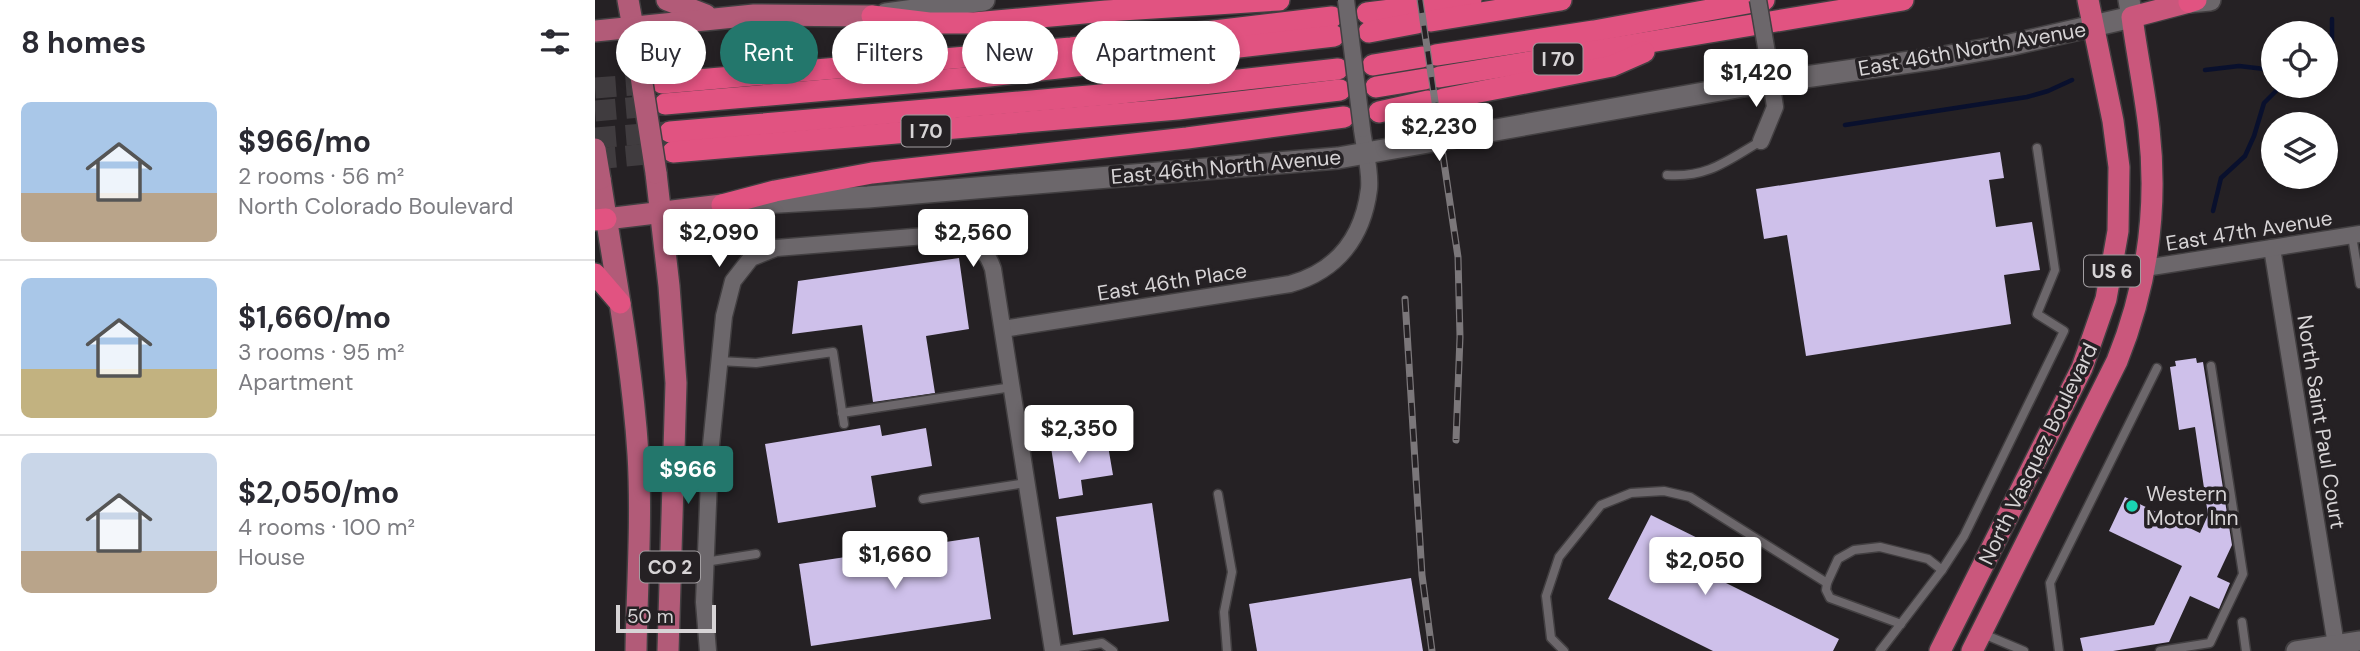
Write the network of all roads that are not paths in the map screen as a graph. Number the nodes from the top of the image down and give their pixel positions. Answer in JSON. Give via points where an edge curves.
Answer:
{"nodes":[{"id":1,"x":628,"y":0,"type":"edge"},
{"id":2,"x":667,"y":0,"type":"edge"},
{"id":3,"x":984,"y":0,"type":"edge"},
{"id":4,"x":1279,"y":0,"type":"edge"},
{"id":5,"x":1346,"y":0,"type":"edge"},
{"id":6,"x":1471,"y":0,"type":"edge"},
{"id":7,"x":1561,"y":0,"type":"edge"},
{"id":8,"x":1758,"y":0,"type":"edge"},
{"id":9,"x":1764,"y":0,"type":"edge"},
{"id":10,"x":1903,"y":0,"type":"edge"},
{"id":11,"x":2088,"y":0,"type":"edge"},
{"id":12,"x":2199,"y":1,"type":"edge"},
{"id":13,"x":2131,"y":9,"type":"edge"},
{"id":14,"x":1422,"y":14,"type":"junction"},
{"id":15,"x":872,"y":16,"type":"junction"},
{"id":16,"x":719,"y":18,"type":"junction"},
{"id":17,"x":632,"y":21,"type":"edge"},
{"id":18,"x":687,"y":21,"type":"edge"},
{"id":19,"x":1368,"y":22,"type":"dead end"},
{"id":20,"x":2093,"y":27,"type":"junction"},
{"id":21,"x":616,"y":28,"type":"edge"},
{"id":22,"x":595,"y":31,"type":"edge"},
{"id":23,"x":1676,"y":38,"type":"junction"},
{"id":24,"x":706,"y":79,"type":"edge"},
{"id":25,"x":1339,"y":80,"type":"dead end"},
{"id":26,"x":1773,"y":81,"type":"junction"},
{"id":27,"x":642,"y":84,"type":"edge"},
{"id":28,"x":665,"y":104,"type":"tunnel mouth"},
{"id":29,"x":1379,"y":111,"type":"dead end"},
{"id":30,"x":1353,"y":123,"type":"junction"},
{"id":31,"x":1761,"y":141,"type":"joint"},
{"id":32,"x":672,"y":142,"type":"tunnel mouth"},
{"id":33,"x":2037,"y":148,"type":"dead end"},
{"id":34,"x":595,"y":149,"type":"edge"},
{"id":35,"x":1365,"y":154,"type":"junction"},
{"id":36,"x":1667,"y":176,"type":"dead end"},
{"id":37,"x":722,"y":205,"type":"junction"},
{"id":38,"x":661,"y":212,"type":"junction"},
{"id":39,"x":601,"y":219,"type":"edge"},
{"id":40,"x":2356,"y":235,"type":"edge"},
{"id":41,"x":2272,"y":248,"type":"junction"},
{"id":42,"x":2145,"y":268,"type":"junction"},
{"id":43,"x":595,"y":274,"type":"edge"},
{"id":44,"x":2360,"y":284,"type":"edge"},
{"id":45,"x":620,"y":303,"type":"junction"},
{"id":46,"x":1003,"y":329,"type":"junction"},
{"id":47,"x":719,"y":361,"type":"junction"},
{"id":48,"x":2211,"y":366,"type":"dead end"},
{"id":49,"x":2157,"y":368,"type":"dead end"},
{"id":50,"x":1012,"y":387,"type":"junction"},
{"id":51,"x":842,"y":413,"type":"junction"},
{"id":52,"x":844,"y":424,"type":"dead end"},
{"id":53,"x":1027,"y":483,"type":"junction"},
{"id":54,"x":1218,"y":494,"type":"dead end"},
{"id":55,"x":923,"y":499,"type":"dead end"},
{"id":56,"x":756,"y":554,"type":"dead end"},
{"id":57,"x":705,"y":562,"type":"junction"},
{"id":58,"x":1942,"y":570,"type":"junction"},
{"id":59,"x":1827,"y":583,"type":"junction"},
{"id":60,"x":2242,"y":622,"type":"dead end"},
{"id":61,"x":1901,"y":624,"type":"junction"},
{"id":62,"x":2360,"y":641,"type":"edge"},
{"id":63,"x":1976,"y":642,"type":"edge"},
{"id":64,"x":2336,"y":645,"type":"junction"},
{"id":65,"x":1227,"y":649,"type":"edge"},
{"id":66,"x":2309,"y":650,"type":"edge"},
{"id":67,"x":636,"y":651,"type":"edge"},
{"id":68,"x":667,"y":651,"type":"edge"},
{"id":69,"x":708,"y":651,"type":"edge"},
{"id":70,"x":1053,"y":651,"type":"edge"},
{"id":71,"x":1113,"y":651,"type":"edge"},
{"id":72,"x":1237,"y":651,"type":"edge"},
{"id":73,"x":1564,"y":651,"type":"edge"},
{"id":74,"x":1880,"y":651,"type":"edge"},
{"id":75,"x":1940,"y":651,"type":"edge"},
{"id":76,"x":2024,"y":651,"type":"edge"},
{"id":77,"x":2059,"y":651,"type":"edge"},
{"id":78,"x":2160,"y":651,"type":"edge"},
{"id":79,"x":2246,"y":651,"type":"edge"}],
"edges":[{"from":1,"to":17,"type":"main road","number":"CO 2"},
{"from":2,"to":16,"type":"main road"},
{"from":3,"to":15,"type":"main road"},
{"from":4,"to":15,"type":"highway","via":[[974,23]]},
{"from":5,"to":30,"type":"street","bridge":true},
{"from":6,"to":14,"type":"highway"},
{"from":7,"to":14,"type":"highway"},
{"from":8,"to":26,"type":"street","bridge":true},
{"from":9,"to":23,"type":"highway","number":"I 70","via":[[1429,56],[1375,76],[1432,78]]},
{"from":10,"to":23,"type":"highway","number":"I 70"},
{"from":11,"to":20,"type":"highway","name":"North Vasquez Boulevard","number":"US 6"},
{"from":12,"to":13,"type":"highway","name":"East 46th North Avenue"},
{"from":13,"to":20,"type":"main road","name":"East 46th North Avenue"},
{"from":13,"to":42,"type":"highway","name":"North Vasquez Boulevard","number":"US 6","via":[[2150,146],[2151,215]]},
{"from":14,"to":19,"type":"highway"},
{"from":15,"to":16,"type":"main road"},
{"from":16,"to":18,"type":"main road"},
{"from":20,"to":26,"type":"main road","name":"East 46th North Avenue","via":[[1938,58]]},
{"from":20,"to":75,"type":"highway","name":"North Vasquez Boulevard","number":"US 6","via":[[2119,167],[2118,231],[2106,299],[2082,369]]},
{"from":21,"to":22,"type":"main road"},
{"from":23,"to":29,"type":"highway","via":[[1612,66]]},
{"from":24,"to":28,"type":"highway","via":[[1333,26],[989,76]]},
{"from":25,"to":32,"type":"highway","number":"I 70","via":[[1178,109]]},
{"from":26,"to":31,"type":"street","via":[[1774,115]]},
{"from":26,"to":35,"type":"main road","name":"East 46th North Avenue"},
{"from":27,"to":38,"type":"main road","number":"CO 2","bridge":true},
{"from":30,"to":35,"type":"street"},
{"from":30,"to":37,"type":"highway","via":[[872,173]]},
{"from":31,"to":36,"type":"lane","via":[[1709,172]]},
{"from":33,"to":58,"type":"lane","via":[[2055,270],[2037,314],[2064,331],[1965,537]]},
{"from":34,"to":39,"type":"main road","number":"CO 2","bridge":true},
{"from":35,"to":37,"type":"main road","name":"East 46th North Avenue","via":[[844,199]]},
{"from":35,"to":46,"type":"street","name":"East 46th Place","via":[[1369,188],[1357,233],[1341,256],[1319,272],[1290,284]]},
{"from":37,"to":38,"type":"main road","name":"East 46th North Avenue"},
{"from":38,"to":39,"type":"main road","name":"East 46th North Avenue"},
{"from":38,"to":68,"type":"main road","number":"CO 2","via":[[676,383]]},
{"from":39,"to":45,"type":"main road","number":"CO 2"},
{"from":40,"to":41,"type":"street","name":"East 47th Avenue"},
{"from":40,"to":44,"type":"lane"},
{"from":41,"to":42,"type":"street","name":"East 47th Avenue"},
{"from":41,"to":64,"type":"street","name":"North Saint Paul Court"},
{"from":42,"to":63,"type":"highway","name":"North Vasquez Boulevard","number":"US 6","via":[[2117,361]]},
{"from":43,"to":45,"type":"highway"},
{"from":45,"to":67,"type":"main road","number":"CO 2","via":[[638,456]]},
{"from":46,"to":47,"type":"street","via":[[993,269],[975,242],[930,235],[785,247],[757,254],[733,281]]},
{"from":46,"to":50,"type":"street"},
{"from":47,"to":51,"type":"lane","via":[[756,363],[833,352]]},
{"from":47,"to":57,"type":"street"},
{"from":48,"to":78,"type":"lane","via":[[2243,574],[2210,643]]},
{"from":49,"to":77,"type":"lane","via":[[2050,583]]},
{"from":50,"to":51,"type":"lane"},
{"from":50,"to":53,"type":"street"},
{"from":51,"to":52,"type":"lane"},
{"from":53,"to":55,"type":"lane"},
{"from":53,"to":70,"type":"street"},
{"from":54,"to":65,"type":"lane","via":[[1232,572],[1224,612]]},
{"from":56,"to":57,"type":"lane"},
{"from":57,"to":69,"type":"street"},
{"from":58,"to":59,"type":"lane","via":[[1929,559],[1880,547],[1845,554]]},
{"from":58,"to":61,"type":"lane"},
{"from":59,"to":61,"type":"lane","via":[[1830,598]]},
{"from":59,"to":73,"type":"lane","via":[[1689,497],[1664,491],[1631,493],[1601,505],[1559,557],[1546,596],[1551,638]]},
{"from":60,"to":79,"type":"lane"},
{"from":61,"to":74,"type":"lane"},
{"from":62,"to":64,"type":"street"},
{"from":63,"to":76,"type":"lane"},
{"from":64,"to":66,"type":"street"},
{"from":65,"to":72,"type":"lane"},
{"from":70,"to":71,"type":"lane","via":[[1102,643]]}]}
